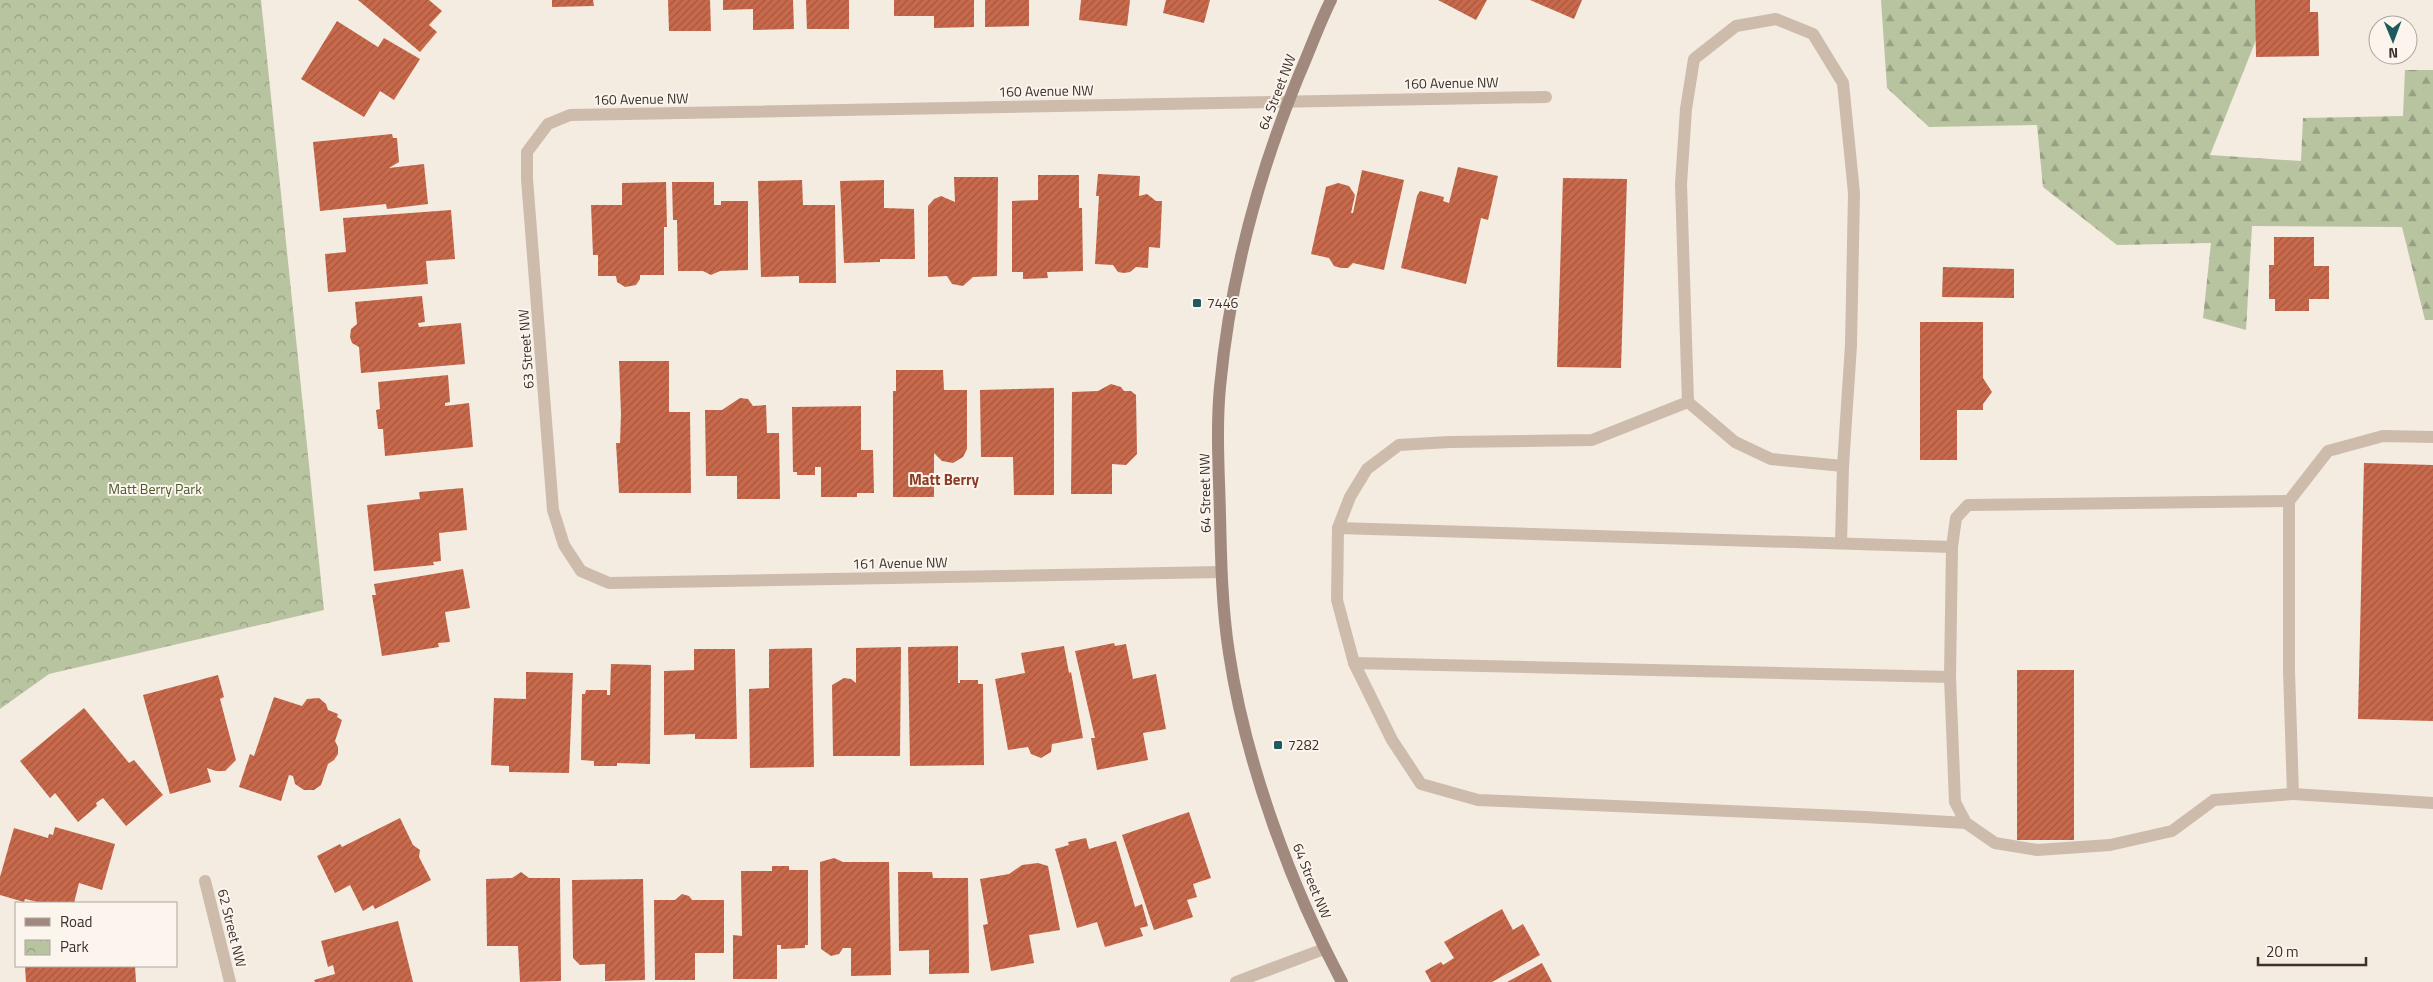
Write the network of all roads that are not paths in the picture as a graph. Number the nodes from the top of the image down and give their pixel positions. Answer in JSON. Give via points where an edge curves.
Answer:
{"nodes":[{"id":1,"x":1331,"y":0,"type":"edge"},
{"id":2,"x":1546,"y":97,"type":"dead end"},
{"id":3,"x":1288,"y":101,"type":"junction"},
{"id":4,"x":548,"y":124,"type":"joint"},
{"id":5,"x":1688,"y":402,"type":"junction"},
{"id":6,"x":2433,"y":437,"type":"edge"},
{"id":7,"x":1843,"y":466,"type":"junction"},
{"id":8,"x":2289,"y":501,"type":"junction"},
{"id":9,"x":1338,"y":528,"type":"junction"},
{"id":10,"x":1841,"y":543,"type":"junction"},
{"id":11,"x":1952,"y":547,"type":"junction"},
{"id":12,"x":581,"y":571,"type":"joint"},
{"id":13,"x":1221,"y":572,"type":"junction"},
{"id":14,"x":1354,"y":663,"type":"junction"},
{"id":15,"x":1950,"y":677,"type":"junction"},
{"id":16,"x":2293,"y":794,"type":"junction"},
{"id":17,"x":2433,"y":803,"type":"edge"},
{"id":18,"x":1966,"y":823,"type":"junction"},
{"id":19,"x":205,"y":881,"type":"dead end"},
{"id":20,"x":1324,"y":949,"type":"junction"},
{"id":21,"x":230,"y":982,"type":"edge"},
{"id":22,"x":1236,"y":982,"type":"edge"},
{"id":23,"x":1342,"y":982,"type":"edge"}],
"edges":[{"from":1,"to":3,"type":"street","name":"64 Street NW"},
{"from":2,"to":3,"type":"street","name":"160 Avenue NW"},
{"from":3,"to":4,"type":"street","name":"160 Avenue NW","via":[[570,115]]},
{"from":3,"to":13,"type":"street","name":"64 Street NW","via":[[1248,225],[1221,380],[1218,470]]},
{"from":4,"to":12,"type":"street","name":"63 Street NW","via":[[527,152],[527,180],[553,510],[564,545]]},
{"from":5,"to":7,"type":"street","via":[[1735,442],[1772,459]]},
{"from":5,"to":7,"type":"street","via":[[1681,184],[1686,109],[1694,59],[1736,26],[1776,19],[1813,34],[1842,83],[1854,193],[1851,345]]},
{"from":5,"to":9,"type":"street","via":[[1592,440],[1399,445],[1367,469],[1350,497]]},
{"from":6,"to":8,"type":"street","via":[[2383,436],[2328,452]]},
{"from":7,"to":10,"type":"street"},
{"from":8,"to":11,"type":"street","via":[[1968,505],[1956,518]]},
{"from":8,"to":16,"type":"street"},
{"from":9,"to":10,"type":"street"},
{"from":9,"to":14,"type":"street","via":[[1337,600]]},
{"from":10,"to":11,"type":"street"},
{"from":11,"to":15,"type":"street"},
{"from":12,"to":13,"type":"street","name":"161 Avenue NW","via":[[609,583]]},
{"from":13,"to":20,"type":"street","name":"64 Street NW","via":[[1229,654],[1246,735],[1275,829]]},
{"from":14,"to":15,"type":"street"},
{"from":14,"to":18,"type":"street","via":[[1392,740],[1421,784],[1478,800]]},
{"from":15,"to":18,"type":"street","via":[[1955,802]]},
{"from":16,"to":17,"type":"street"},
{"from":16,"to":18,"type":"street","via":[[2214,800],[2172,831],[2110,845],[2037,850],[1995,843]]},
{"from":19,"to":21,"type":"street","name":"62 Street NW"},
{"from":20,"to":22,"type":"street"},
{"from":20,"to":23,"type":"street","name":"64 Street NW"}]}
